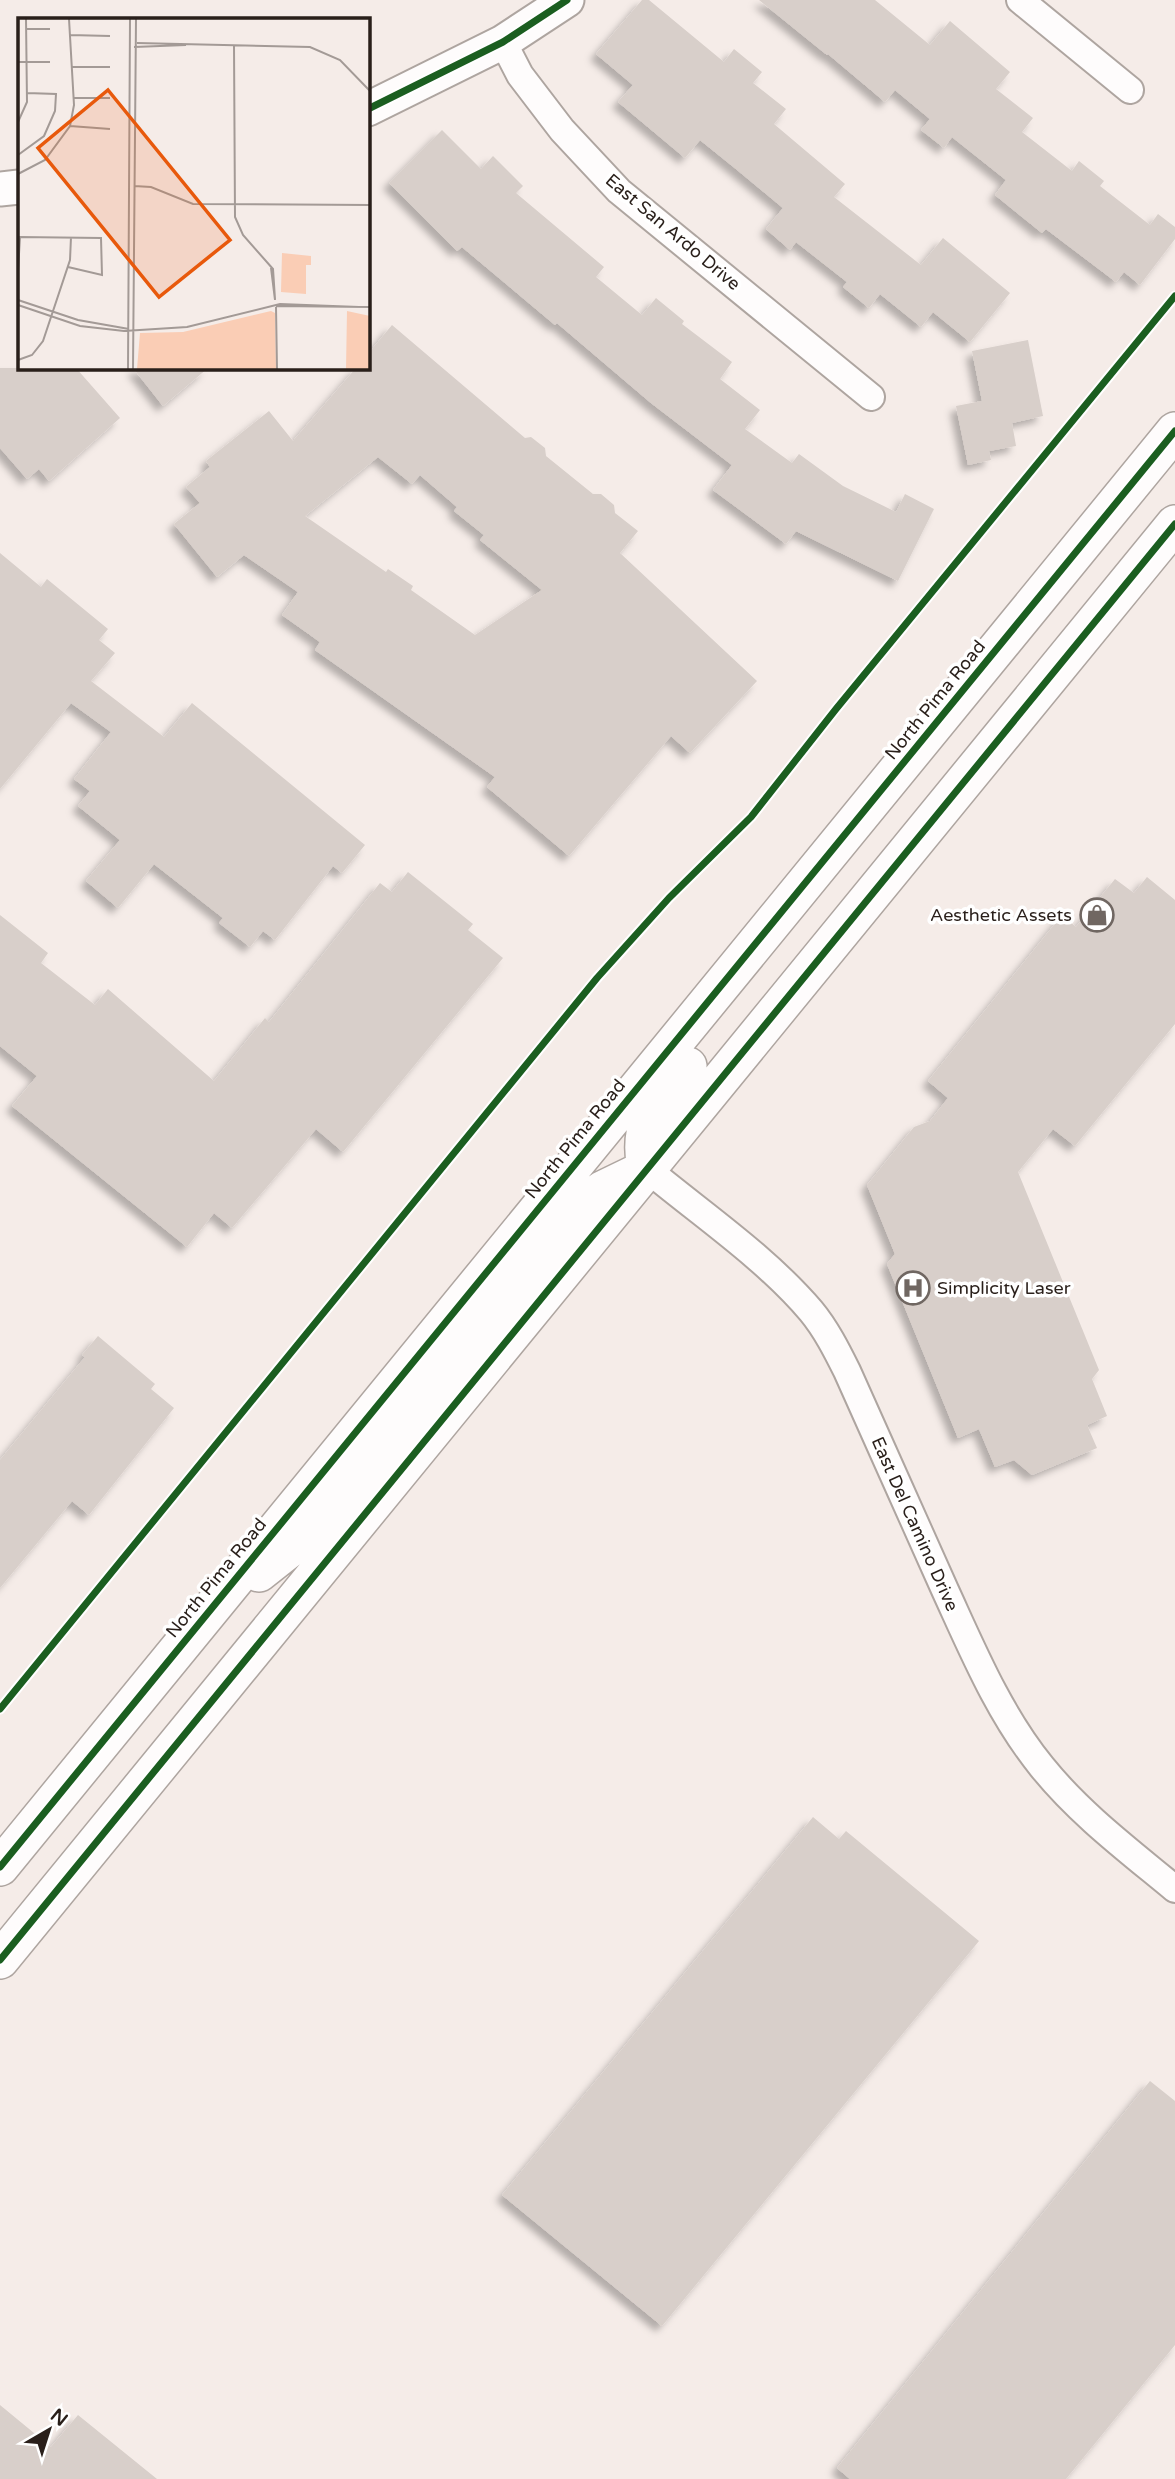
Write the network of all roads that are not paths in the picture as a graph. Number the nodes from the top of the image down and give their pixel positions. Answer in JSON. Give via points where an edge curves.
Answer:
{"nodes":[{"id":1,"x":567,"y":0,"type":"edge"},
{"id":2,"x":1020,"y":0,"type":"edge"},
{"id":3,"x":503,"y":42,"type":"junction"},
{"id":4,"x":1130,"y":90,"type":"dead end"},
{"id":5,"x":369,"y":109,"type":"edge"},
{"id":6,"x":18,"y":187,"type":"edge"},
{"id":7,"x":0,"y":189,"type":"edge"},
{"id":8,"x":871,"y":397,"type":"dead end"},
{"id":9,"x":1175,"y":431,"type":"edge"},
{"id":10,"x":1175,"y":524,"type":"edge"},
{"id":11,"x":965,"y":688,"type":"junction"},
{"id":12,"x":646,"y":1168,"type":"junction"},
{"id":13,"x":206,"y":1615,"type":"junction"},
{"id":14,"x":0,"y":1867,"type":"edge"},
{"id":15,"x":1175,"y":1889,"type":"edge"},
{"id":16,"x":0,"y":1960,"type":"edge"}],
"edges":[{"from":1,"to":3,"type":"street"},
{"from":2,"to":4,"type":"street"},
{"from":3,"to":5,"type":"street"},
{"from":3,"to":8,"type":"street","name":"East San Ardo Drive","via":[[520,75],[562,130],[619,191]]},
{"from":6,"to":7,"type":"street"},
{"from":9,"to":11,"type":"main road","name":"North Pima Road"},
{"from":10,"to":12,"type":"main road"},
{"from":11,"to":12,"type":"main road","via":[[910,793],[657,1104],[642,1140]]},
{"from":11,"to":13,"type":"main road","name":"North Pima Road"},
{"from":12,"to":13,"type":"main road","via":[[574,1208],[302,1539]]},
{"from":12,"to":15,"type":"street","name":"East Del Camino Drive","via":[[765,1265],[813,1313],[847,1371],[969,1644],[1014,1728],[1069,1798]]},
{"from":12,"to":16,"type":"main road"},
{"from":13,"to":14,"type":"main road","name":"North Pima Road"}]}
